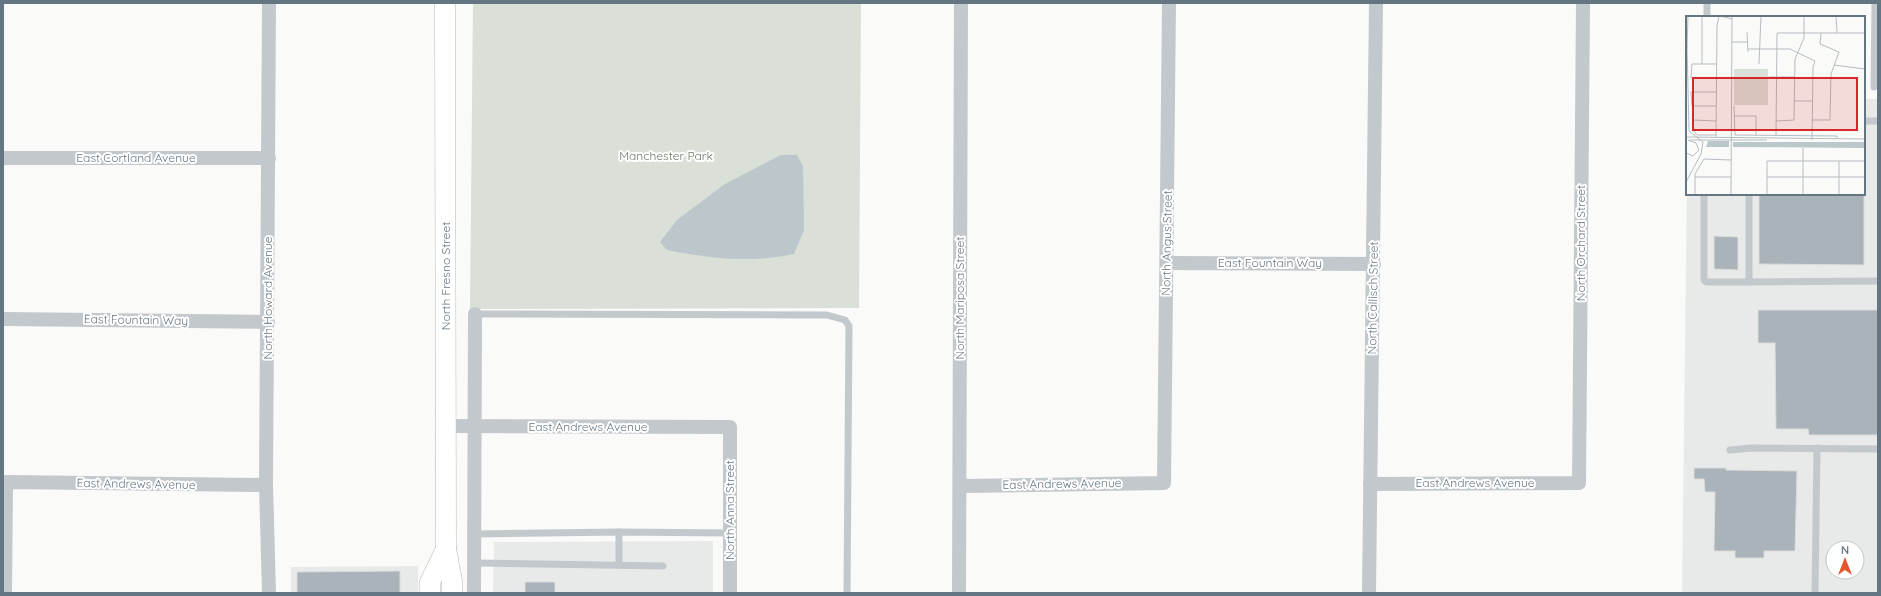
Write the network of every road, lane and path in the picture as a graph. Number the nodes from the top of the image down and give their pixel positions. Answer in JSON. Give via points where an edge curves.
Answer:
{"nodes":[{"id":1,"x":269,"y":3,"type":"edge"},
{"id":2,"x":445,"y":3,"type":"edge"},
{"id":3,"x":961,"y":3,"type":"edge"},
{"id":4,"x":1169,"y":3,"type":"edge"},
{"id":5,"x":1376,"y":3,"type":"edge"},
{"id":6,"x":1583,"y":3,"type":"edge"},
{"id":7,"x":1707,"y":3,"type":"edge"},
{"id":8,"x":1875,"y":3,"type":"edge"},
{"id":9,"x":1707,"y":16,"type":"edge"},
{"id":10,"x":1874,"y":86,"type":"dead end"},
{"id":11,"x":1865,"y":121,"type":"edge"},
{"id":12,"x":1878,"y":121,"type":"edge"},
{"id":13,"x":3,"y":158,"type":"edge"},
{"id":14,"x":269,"y":158,"type":"junction"},
{"id":15,"x":1704,"y":195,"type":"edge"},
{"id":16,"x":1749,"y":195,"type":"edge"},
{"id":17,"x":1167,"y":262,"type":"junction"},
{"id":18,"x":1374,"y":264,"type":"junction"},
{"id":19,"x":1878,"y":281,"type":"edge"},
{"id":20,"x":1749,"y":282,"type":"junction"},
{"id":21,"x":475,"y":314,"type":"joint"},
{"id":22,"x":3,"y":319,"type":"edge"},
{"id":23,"x":268,"y":322,"type":"junction"},
{"id":24,"x":446,"y":426,"type":"junction"},
{"id":25,"x":475,"y":426,"type":"junction"},
{"id":26,"x":730,"y":427,"type":"joint"},
{"id":27,"x":1817,"y":448,"type":"junction"},
{"id":28,"x":1878,"y":449,"type":"edge"},
{"id":29,"x":1730,"y":450,"type":"dead end"},
{"id":30,"x":1164,"y":483,"type":"joint"},
{"id":31,"x":1579,"y":483,"type":"joint"},
{"id":32,"x":1370,"y":484,"type":"junction"},
{"id":33,"x":266,"y":485,"type":"junction"},
{"id":34,"x":960,"y":486,"type":"junction"},
{"id":35,"x":619,"y":532,"type":"junction"},
{"id":36,"x":730,"y":533,"type":"junction"},
{"id":37,"x":474,"y":534,"type":"junction"},
{"id":38,"x":446,"y":549,"type":"junction"},
{"id":39,"x":474,"y":563,"type":"junction"},
{"id":40,"x":619,"y":565,"type":"junction"},
{"id":41,"x":663,"y":566,"type":"dead end"},
{"id":42,"x":5,"y":593,"type":"edge"},
{"id":43,"x":269,"y":593,"type":"edge"},
{"id":44,"x":430,"y":593,"type":"edge"},
{"id":45,"x":452,"y":593,"type":"edge"},
{"id":46,"x":474,"y":593,"type":"edge"},
{"id":47,"x":730,"y":593,"type":"edge"},
{"id":48,"x":847,"y":593,"type":"edge"},
{"id":49,"x":959,"y":593,"type":"edge"},
{"id":50,"x":1369,"y":593,"type":"edge"},
{"id":51,"x":1815,"y":593,"type":"edge"}],
"edges":[{"from":1,"to":14,"type":"street","name":"North Howard Avenue"},
{"from":2,"to":24,"type":"main road","name":"North Fresno Street"},
{"from":3,"to":34,"type":"street","name":"North Mariposa Street"},
{"from":4,"to":17,"type":"street","name":"North Angus Street"},
{"from":5,"to":18,"type":"street","name":"North Callisch Street"},
{"from":6,"to":31,"type":"street","name":"North Orchard Street"},
{"from":7,"to":9,"type":"lane"},
{"from":8,"to":10,"type":"lane"},
{"from":11,"to":12,"type":"lane"},
{"from":13,"to":14,"type":"street","name":"East Cortland Avenue"},
{"from":14,"to":23,"type":"street","name":"North Howard Avenue"},
{"from":15,"to":20,"type":"lane","via":[[1704,280]]},
{"from":16,"to":20,"type":"lane"},
{"from":17,"to":18,"type":"street","name":"East Fountain Way"},
{"from":17,"to":30,"type":"street","name":"North Angus Street"},
{"from":18,"to":32,"type":"street","name":"North Callisch Street"},
{"from":19,"to":20,"type":"lane"},
{"from":21,"to":25,"type":"street"},
{"from":21,"to":48,"type":"lane","via":[[827,315],[845,320],[849,326]]},
{"from":22,"to":23,"type":"street","name":"East Fountain Way"},
{"from":23,"to":33,"type":"street","name":"North Howard Avenue"},
{"from":24,"to":25,"type":"street","name":"East Andrews Avenue"},
{"from":24,"to":38,"type":"main road","name":"North Fresno Street"},
{"from":25,"to":26,"type":"street","name":"East Andrews Avenue"},
{"from":25,"to":37,"type":"street"},
{"from":26,"to":36,"type":"street","name":"North Anna Street"},
{"from":27,"to":28,"type":"lane"},
{"from":27,"to":29,"type":"lane"},
{"from":27,"to":51,"type":"lane"},
{"from":30,"to":34,"type":"street","name":"East Andrews Avenue"},
{"from":31,"to":32,"type":"street","name":"East Andrews Avenue"},
{"from":32,"to":50,"type":"street","name":"North Callisch Street"},
{"from":33,"to":42,"type":"street","name":"East Andrews Avenue","via":[[6,482]]},
{"from":33,"to":43,"type":"street","name":"North Howard Avenue"},
{"from":34,"to":49,"type":"street","name":"North Mariposa Street"},
{"from":35,"to":36,"type":"lane"},
{"from":35,"to":37,"type":"lane"},
{"from":35,"to":40,"type":"lane"},
{"from":36,"to":47,"type":"street","name":"North Anna Street"},
{"from":37,"to":39,"type":"street"},
{"from":38,"to":44,"type":"main road","name":"North Fresno Street","via":[[430,582]]},
{"from":38,"to":45,"type":"main road","name":"North Fresno Street"},
{"from":39,"to":40,"type":"lane"},
{"from":39,"to":46,"type":"street"},
{"from":40,"to":41,"type":"lane"}]}
